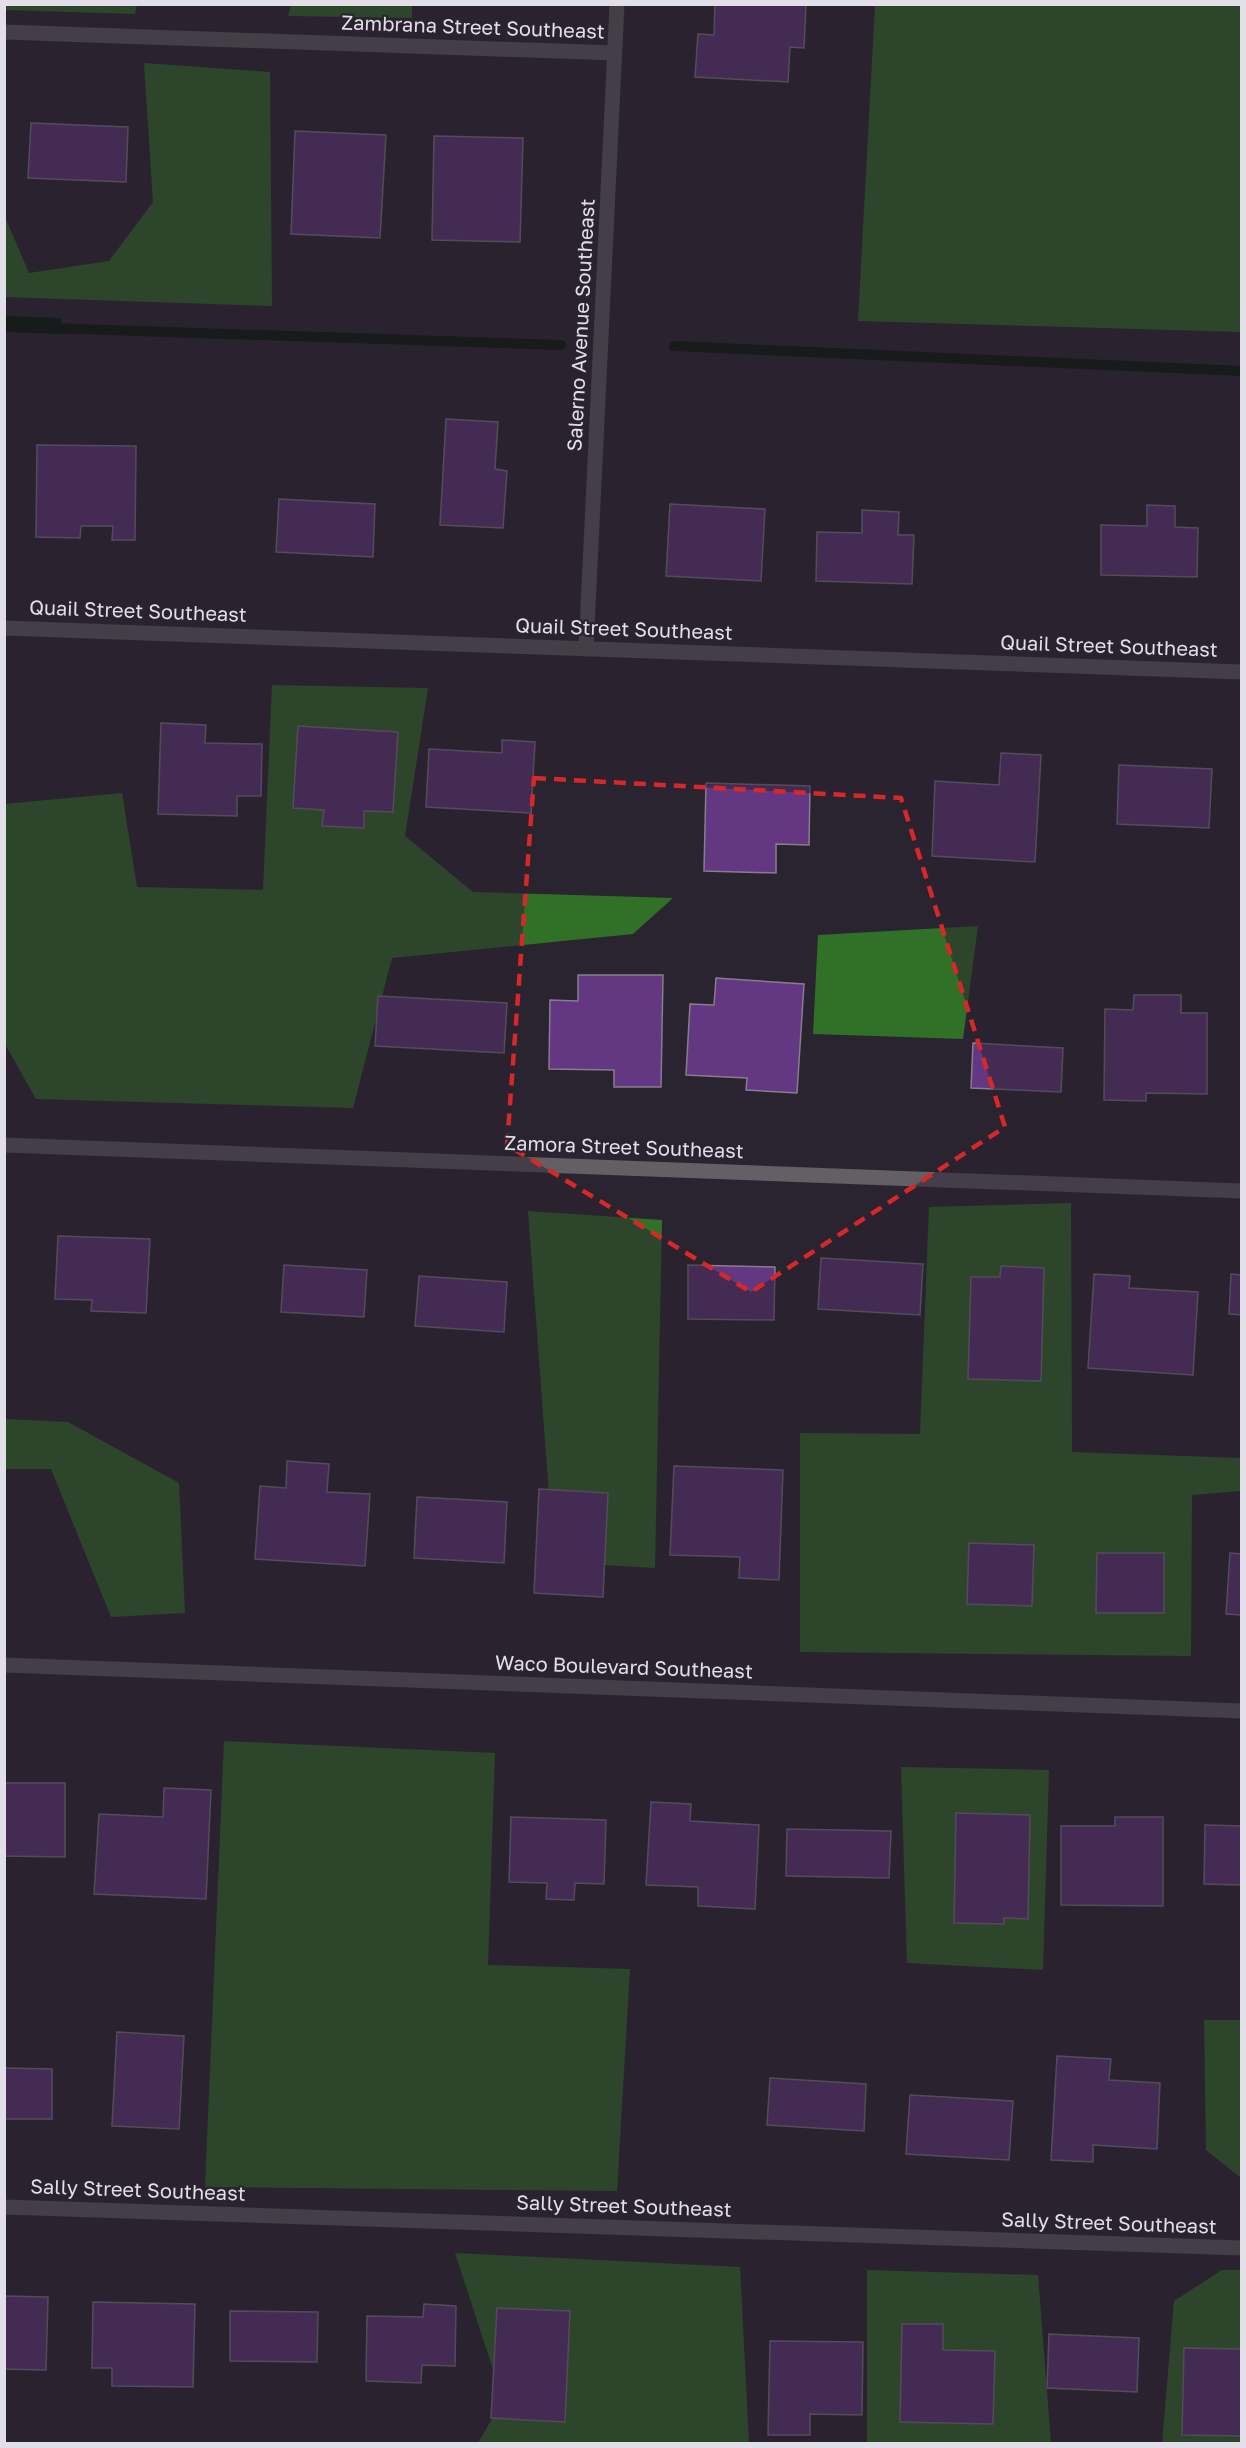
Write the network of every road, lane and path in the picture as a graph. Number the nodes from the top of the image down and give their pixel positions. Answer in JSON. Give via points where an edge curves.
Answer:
{"nodes":[{"id":1,"x":617,"y":4,"type":"edge"},
{"id":2,"x":4,"y":32,"type":"edge"},
{"id":3,"x":615,"y":53,"type":"junction"},
{"id":4,"x":4,"y":628,"type":"edge"},
{"id":5,"x":586,"y":649,"type":"junction"},
{"id":6,"x":1242,"y":672,"type":"edge"},
{"id":7,"x":4,"y":1145,"type":"edge"},
{"id":8,"x":1242,"y":1191,"type":"edge"},
{"id":9,"x":4,"y":1665,"type":"edge"},
{"id":10,"x":1242,"y":1711,"type":"edge"},
{"id":11,"x":4,"y":2207,"type":"edge"},
{"id":12,"x":1242,"y":2248,"type":"edge"}],
"edges":[{"from":1,"to":3,"type":"street","name":"Salerno Avenue Southeast"},
{"from":2,"to":3,"type":"street","name":"Zambrana Street Southeast"},
{"from":3,"to":5,"type":"street","name":"Salerno Avenue Southeast"},
{"from":4,"to":5,"type":"street","name":"Quail Street Southeast"},
{"from":5,"to":6,"type":"street","name":"Quail Street Southeast"},
{"from":7,"to":8,"type":"street","name":"Zamora Street Southeast"},
{"from":9,"to":10,"type":"street","name":"Waco Boulevard Southeast"},
{"from":11,"to":12,"type":"street","name":"Sally Street Southeast"}]}
